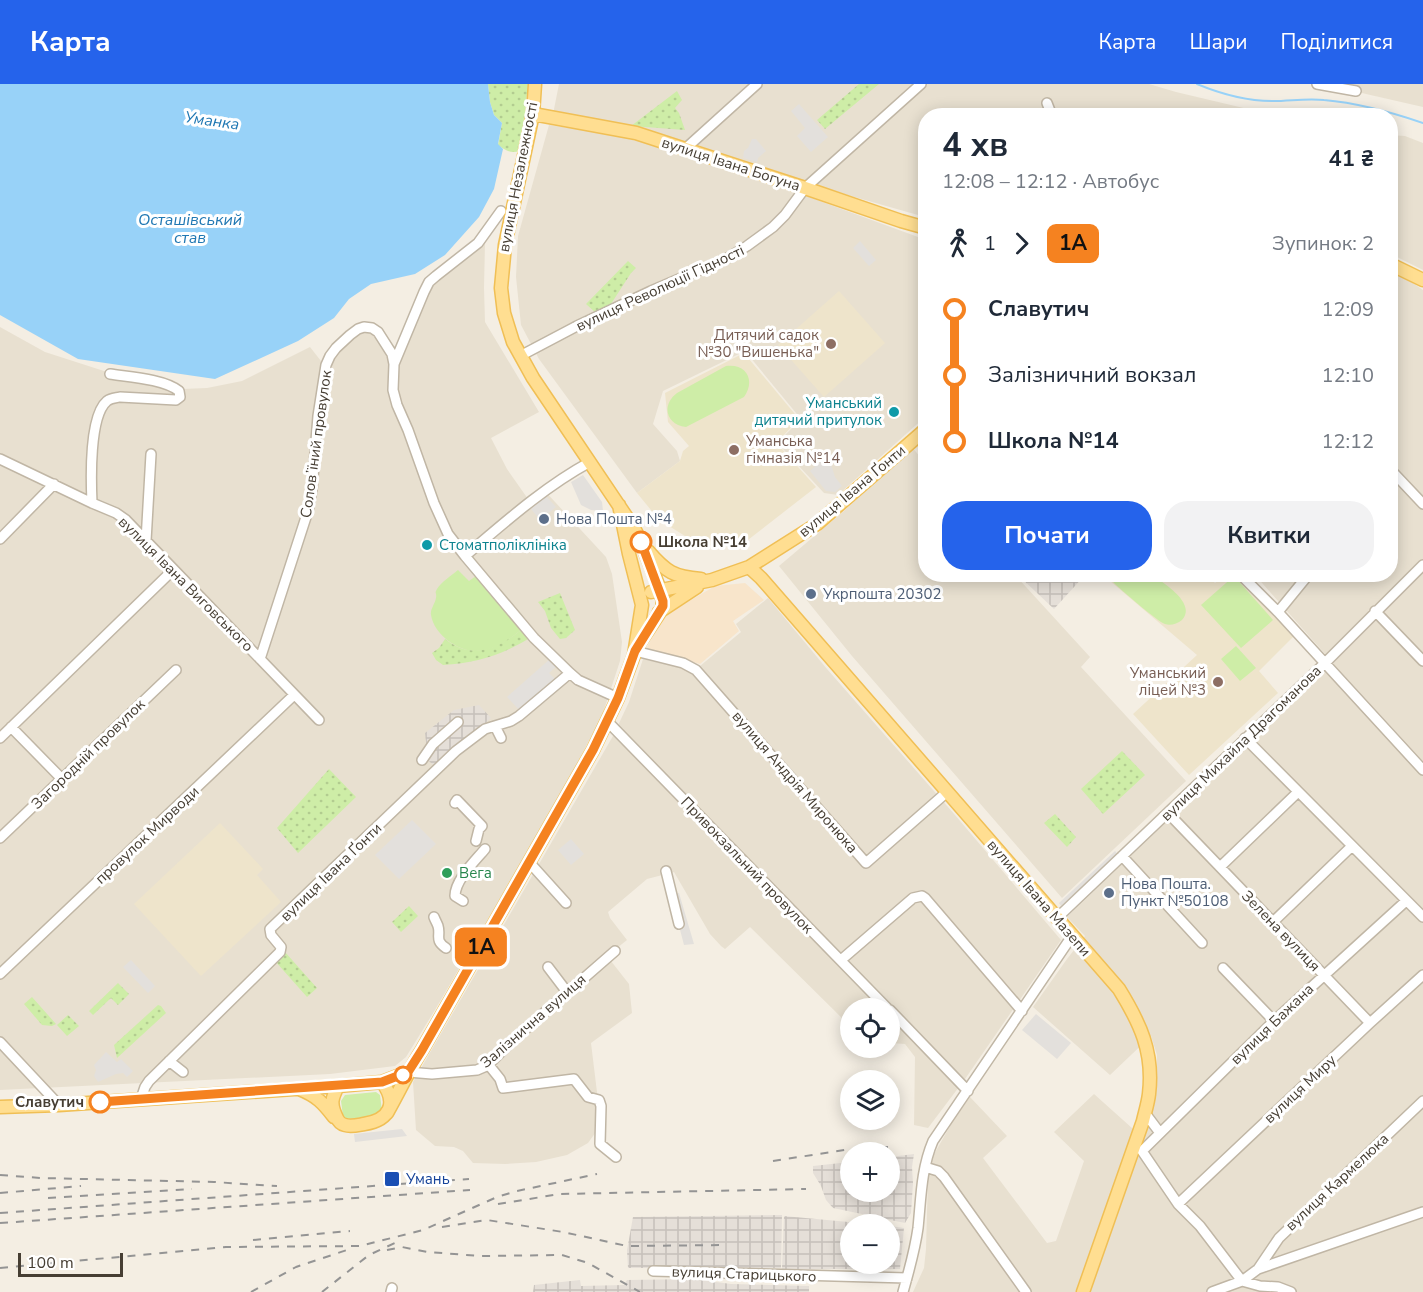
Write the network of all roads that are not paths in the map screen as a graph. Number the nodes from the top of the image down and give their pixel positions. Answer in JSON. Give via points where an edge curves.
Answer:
{"nodes":[{"id":1,"x":535,"y":84,"type":"edge"},
{"id":2,"x":757,"y":84,"type":"edge"},
{"id":3,"x":921,"y":84,"type":"edge"},
{"id":4,"x":1317,"y":84,"type":"edge"},
{"id":5,"x":1356,"y":91,"type":"dead end"},
{"id":6,"x":1047,"y":103,"type":"dead end"},
{"id":7,"x":1049,"y":108,"type":"edge"},
{"id":8,"x":533,"y":114,"type":"junction"},
{"id":9,"x":685,"y":149,"type":"junction"},
{"id":10,"x":805,"y":188,"type":"junction"},
{"id":11,"x":501,"y":211,"type":"dead end"},
{"id":12,"x":918,"y":226,"type":"edge"},
{"id":13,"x":1398,"y":267,"type":"edge"},
{"id":14,"x":1423,"y":280,"type":"edge"},
{"id":15,"x":520,"y":356,"type":"junction"},
{"id":16,"x":394,"y":364,"type":"junction"},
{"id":17,"x":110,"y":374,"type":"dead end"},
{"id":18,"x":918,"y":436,"type":"edge"},
{"id":19,"x":151,"y":454,"type":"dead end"},
{"id":20,"x":0,"y":459,"type":"edge"},
{"id":21,"x":590,"y":462,"type":"junction"},
{"id":22,"x":1398,"y":477,"type":"edge"},
{"id":23,"x":54,"y":484,"type":"junction"},
{"id":24,"x":92,"y":503,"type":"junction"},
{"id":25,"x":1423,"y":504,"type":"edge"},
{"id":26,"x":619,"y":505,"type":"junction"},
{"id":27,"x":0,"y":539,"type":"edge"},
{"id":28,"x":146,"y":541,"type":"junction"},
{"id":29,"x":641,"y":542,"type":"junction"},
{"id":30,"x":629,"y":554,"type":"junction"},
{"id":31,"x":465,"y":556,"type":"junction"},
{"id":32,"x":1423,"y":565,"type":"edge"},
{"id":33,"x":748,"y":567,"type":"junction"},
{"id":34,"x":173,"y":570,"type":"junction"},
{"id":35,"x":712,"y":580,"type":"junction"},
{"id":36,"x":1248,"y":582,"type":"edge"},
{"id":37,"x":1302,"y":582,"type":"edge"},
{"id":38,"x":658,"y":594,"type":"junction"},
{"id":39,"x":642,"y":605,"type":"junction"},
{"id":40,"x":660,"y":611,"type":"junction"},
{"id":41,"x":1375,"y":611,"type":"junction"},
{"id":42,"x":1278,"y":612,"type":"junction"},
{"id":43,"x":635,"y":651,"type":"junction"},
{"id":44,"x":260,"y":658,"type":"junction"},
{"id":45,"x":1423,"y":661,"type":"edge"},
{"id":46,"x":1325,"y":663,"type":"junction"},
{"id":47,"x":176,"y":670,"type":"dead end"},
{"id":48,"x":570,"y":673,"type":"junction"},
{"id":49,"x":294,"y":695,"type":"junction"},
{"id":50,"x":618,"y":698,"type":"junction"},
{"id":51,"x":319,"y":720,"type":"dead end"},
{"id":52,"x":607,"y":721,"type":"junction"},
{"id":53,"x":458,"y":722,"type":"dead end"},
{"id":54,"x":495,"y":726,"type":"junction"},
{"id":55,"x":11,"y":727,"type":"junction"},
{"id":56,"x":0,"y":738,"type":"edge"},
{"id":57,"x":501,"y":738,"type":"dead end"},
{"id":58,"x":1245,"y":738,"type":"junction"},
{"id":59,"x":422,"y":760,"type":"dead end"},
{"id":60,"x":1423,"y":770,"type":"edge"},
{"id":61,"x":62,"y":779,"type":"junction"},
{"id":62,"x":947,"y":792,"type":"junction"},
{"id":63,"x":1298,"y":792,"type":"junction"},
{"id":64,"x":455,"y":803,"type":"dead end"},
{"id":65,"x":1168,"y":813,"type":"junction"},
{"id":66,"x":0,"y":838,"type":"edge"},
{"id":67,"x":476,"y":841,"type":"dead end"},
{"id":68,"x":1352,"y":846,"type":"junction"},
{"id":69,"x":485,"y":849,"type":"dead end"},
{"id":70,"x":1122,"y":856,"type":"junction"},
{"id":71,"x":529,"y":862,"type":"junction"},
{"id":72,"x":1220,"y":867,"type":"junction"},
{"id":73,"x":666,"y":871,"type":"dead end"},
{"id":74,"x":463,"y":901,"type":"dead end"},
{"id":75,"x":1406,"y":901,"type":"junction"},
{"id":76,"x":566,"y":903,"type":"dead end"},
{"id":77,"x":1423,"y":917,"type":"edge"},
{"id":78,"x":434,"y":918,"type":"dead end"},
{"id":79,"x":1057,"y":918,"type":"junction"},
{"id":80,"x":1273,"y":922,"type":"junction"},
{"id":81,"x":679,"y":924,"type":"dead end"},
{"id":82,"x":1072,"y":936,"type":"junction"},
{"id":83,"x":1202,"y":943,"type":"dead end"},
{"id":84,"x":446,"y":948,"type":"dead end"},
{"id":85,"x":615,"y":951,"type":"dead end"},
{"id":86,"x":841,"y":960,"type":"junction"},
{"id":87,"x":548,"y":967,"type":"dead end"},
{"id":88,"x":1223,"y":968,"type":"dead end"},
{"id":89,"x":0,"y":974,"type":"edge"},
{"id":90,"x":1324,"y":975,"type":"junction"},
{"id":91,"x":1423,"y":975,"type":"edge"},
{"id":92,"x":567,"y":992,"type":"junction"},
{"id":93,"x":877,"y":998,"type":"edge"},
{"id":94,"x":1022,"y":1011,"type":"junction"},
{"id":95,"x":900,"y":1021,"type":"edge"},
{"id":96,"x":1274,"y":1021,"type":"junction"},
{"id":97,"x":1370,"y":1023,"type":"junction"},
{"id":98,"x":0,"y":1042,"type":"edge"},
{"id":99,"x":169,"y":1061,"type":"junction"},
{"id":100,"x":488,"y":1064,"type":"junction"},
{"id":101,"x":183,"y":1072,"type":"dead end"},
{"id":102,"x":408,"y":1072,"type":"junction"},
{"id":103,"x":382,"y":1082,"type":"junction"},
{"id":104,"x":338,"y":1086,"type":"junction"},
{"id":105,"x":295,"y":1088,"type":"junction"},
{"id":106,"x":968,"y":1091,"type":"junction"},
{"id":107,"x":141,"y":1099,"type":"junction"},
{"id":108,"x":1423,"y":1101,"type":"edge"},
{"id":109,"x":59,"y":1105,"type":"junction"},
{"id":110,"x":0,"y":1107,"type":"edge"},
{"id":111,"x":387,"y":1113,"type":"junction"},
{"id":112,"x":1145,"y":1113,"type":"junction"},
{"id":113,"x":339,"y":1122,"type":"junction"},
{"id":114,"x":1160,"y":1133,"type":"junction"},
{"id":115,"x":616,"y":1157,"type":"dead end"},
{"id":116,"x":925,"y":1167,"type":"junction"},
{"id":117,"x":1178,"y":1204,"type":"junction"},
{"id":118,"x":1423,"y":1212,"type":"edge"},
{"id":119,"x":1258,"y":1269,"type":"junction"},
{"id":120,"x":653,"y":1271,"type":"dead end"},
{"id":121,"x":907,"y":1278,"type":"junction"},
{"id":122,"x":1242,"y":1281,"type":"junction"},
{"id":123,"x":903,"y":1292,"type":"edge"},
{"id":124,"x":1026,"y":1292,"type":"edge"},
{"id":125,"x":1083,"y":1292,"type":"edge"},
{"id":126,"x":1212,"y":1292,"type":"edge"},
{"id":127,"x":1290,"y":1292,"type":"edge"}],
"edges":[{"from":1,"to":8,"type":"main road","name":"вулиця Незалежності"},
{"from":2,"to":9,"type":"street"},
{"from":3,"to":10,"type":"street","name":"вулиця Революції Гідності"},
{"from":4,"to":5,"type":"street"},
{"from":6,"to":7,"type":"street"},
{"from":8,"to":9,"type":"main road","name":"вулиця Івана Богуна","via":[[636,133]]},
{"from":8,"to":15,"type":"main road","name":"вулиця Незалежності","via":[[501,276],[504,313]]},
{"from":9,"to":10,"type":"main road","name":"вулиця Івана Богуна"},
{"from":10,"to":12,"type":"main road","name":"вулиця Івана Богуна"},
{"from":10,"to":15,"type":"street","name":"вулиця Революції Гідності","via":[[773,227],[740,250]]},
{"from":11,"to":16,"type":"street","via":[[478,243],[429,282]]},
{"from":13,"to":14,"type":"main road"},
{"from":15,"to":21,"type":"main road","name":"вулиця Незалежності"},
{"from":16,"to":31,"type":"street","via":[[397,405],[434,503],[448,534]]},
{"from":16,"to":44,"type":"street","name":"Соловʼїний провулок","via":[[383,339],[368,327],[350,335],[330,356],[319,408],[308,511]]},
{"from":17,"to":24,"type":"street","via":[[171,386],[179,391],[180,397],[120,397],[102,406],[91,457]]},
{"from":18,"to":33,"type":"main road","name":"вулиця Івана Ґонти","via":[[817,524]]},
{"from":19,"to":28,"type":"street"},
{"from":20,"to":23,"type":"street","name":"вулиця Івана Виговського"},
{"from":21,"to":26,"type":"main road","name":"вулиця Незалежності"},
{"from":21,"to":31,"type":"street","via":[[526,506]]},
{"from":22,"to":25,"type":"street"},
{"from":23,"to":24,"type":"street","name":"вулиця Івана Виговського"},
{"from":23,"to":27,"type":"street"},
{"from":24,"to":28,"type":"street","name":"вулиця Івана Виговського","via":[[126,520]]},
{"from":26,"to":29,"type":"main road","name":"вулиця Незалежності"},
{"from":26,"to":30,"type":"main road","name":"вулиця Незалежності"},
{"from":28,"to":34,"type":"street","name":"вулиця Івана Виговського"},
{"from":29,"to":35,"type":"main road","name":"вулиця Івана Ґонти","via":[[669,572]]},
{"from":29,"to":38,"type":"main road","name":"вулиця Незалежності"},
{"from":30,"to":39,"type":"main road","name":"вулиця Незалежності"},
{"from":30,"to":43,"type":"main road","name":"вулиця Незалежності"},
{"from":31,"to":48,"type":"street","via":[[534,638]]},
{"from":32,"to":41,"type":"street","name":"вулиця Михайла Драгоманова"},
{"from":33,"to":35,"type":"main road","name":"вулиця Івана Ґонти"},
{"from":33,"to":62,"type":"main road","name":"вулиця Івана Мазепи"},
{"from":34,"to":44,"type":"street","name":"вулиця Івана Виговського"},
{"from":34,"to":55,"type":"street"},
{"from":35,"to":38,"type":"main road","name":"вулиця Івана Ґонти"},
{"from":35,"to":40,"type":"main road","name":"вулиця Івана Ґонти"},
{"from":36,"to":42,"type":"street"},
{"from":37,"to":42,"type":"street"},
{"from":38,"to":39,"type":"main road","via":[[644,597]]},
{"from":38,"to":40,"type":"main road","via":[[663,606]]},
{"from":39,"to":40,"type":"main road","via":[[649,613]]},
{"from":39,"to":43,"type":"main road","name":"вулиця Незалежності"},
{"from":40,"to":43,"type":"main road","name":"вулиця Незалежності"},
{"from":41,"to":45,"type":"street"},
{"from":41,"to":46,"type":"street","name":"вулиця Михайла Драгоманова"},
{"from":42,"to":46,"type":"street"},
{"from":43,"to":50,"type":"main road","name":"вулиця Незалежності"},
{"from":43,"to":62,"type":"street","name":"вулиця Андрія Миронюка","via":[[696,670],[866,863]]},
{"from":44,"to":49,"type":"street","name":"вулиця Івана Виговського"},
{"from":46,"to":58,"type":"street","name":"вулиця Михайла Драгоманова"},
{"from":46,"to":60,"type":"street"},
{"from":47,"to":61,"type":"street","name":"Загородній провулок"},
{"from":48,"to":50,"type":"street"},
{"from":48,"to":54,"type":"street","name":"вулиця Івана Ґонти","via":[[519,716]]},
{"from":49,"to":51,"type":"street","name":"вулиця Івана Виговського"},
{"from":49,"to":89,"type":"street","name":"провулок Мирводи"},
{"from":50,"to":52,"type":"main road","name":"вулиця Незалежності"},
{"from":52,"to":71,"type":"main road","name":"вулиця Незалежності"},
{"from":52,"to":86,"type":"street","name":"Привокзальний провулок"},
{"from":53,"to":59,"type":"street","via":[[433,744]]},
{"from":54,"to":57,"type":"street"},
{"from":54,"to":99,"type":"street","name":"вулиця Івана Ґонти","via":[[456,751],[270,929],[280,952]]},
{"from":55,"to":56,"type":"street"},
{"from":55,"to":61,"type":"street"},
{"from":58,"to":63,"type":"street"},
{"from":58,"to":65,"type":"street","name":"вулиця Михайла Драгоманова"},
{"from":61,"to":66,"type":"street","name":"Загородній провулок"},
{"from":62,"to":79,"type":"main road","name":"вулиця Івана Мазепи"},
{"from":63,"to":68,"type":"street"},
{"from":63,"to":72,"type":"street"},
{"from":64,"to":67,"type":"street","via":[[457,800],[482,826]]},
{"from":65,"to":70,"type":"street","name":"вулиця Михайла Драгоманова"},
{"from":65,"to":72,"type":"street","name":"Зелена вулиця"},
{"from":68,"to":75,"type":"street"},
{"from":68,"to":80,"type":"street"},
{"from":69,"to":74,"type":"street","via":[[455,890],[455,896]]},
{"from":70,"to":79,"type":"street","name":"вулиця Михайла Драгоманова"},
{"from":70,"to":83,"type":"street"},
{"from":71,"to":76,"type":"street"},
{"from":71,"to":102,"type":"main road","name":"вулиця Незалежності"},
{"from":72,"to":80,"type":"street","name":"Зелена вулиця"},
{"from":73,"to":81,"type":"street"},
{"from":75,"to":77,"type":"street"},
{"from":75,"to":90,"type":"street","name":"вулиця Бажана"},
{"from":78,"to":84,"type":"street","via":[[439,927],[438,937]]},
{"from":79,"to":82,"type":"main road","name":"вулиця Івана Мазепи"},
{"from":80,"to":90,"type":"street","name":"Зелена вулиця"},
{"from":82,"to":94,"type":"street"},
{"from":82,"to":112,"type":"main road","name":"вулиця Івана Мазепи","via":[[1119,989],[1146,1042],[1150,1066]]},
{"from":85,"to":92,"type":"street","name":"Залізнична вулиця"},
{"from":86,"to":93,"type":"street","name":"Привокзальний провулок"},
{"from":86,"to":94,"type":"street","via":[[913,898],[922,896]]},
{"from":87,"to":92,"type":"street"},
{"from":88,"to":96,"type":"street"},
{"from":90,"to":96,"type":"street","name":"вулиця Бажана"},
{"from":90,"to":97,"type":"street","name":"Зелена вулиця"},
{"from":91,"to":97,"type":"street","name":"вулиця Миру"},
{"from":92,"to":100,"type":"street","name":"Залізнична вулиця"},
{"from":94,"to":106,"type":"street"},
{"from":95,"to":106,"type":"street","name":"Привокзальний провулок"},
{"from":96,"to":114,"type":"street","name":"вулиця Бажана"},
{"from":97,"to":117,"type":"street","name":"вулиця Миру"},
{"from":98,"to":109,"type":"street"},
{"from":99,"to":101,"type":"street"},
{"from":99,"to":107,"type":"street","name":"вулиця Івана Ґонти","via":[[149,1081]]},
{"from":100,"to":102,"type":"street","name":"Залізнична вулиця","via":[[477,1070]]},
{"from":100,"to":115,"type":"street","via":[[503,1088],[574,1079],[588,1097],[599,1100],[600,1144]]},
{"from":102,"to":103,"type":"main road","name":"Залізнична вулиця"},
{"from":102,"to":111,"type":"main road"},
{"from":103,"to":104,"type":"main road"},
{"from":103,"to":111,"type":"main road","via":[[391,1098]]},
{"from":104,"to":105,"type":"main road"},
{"from":104,"to":113,"type":"main road","via":[[332,1107]]},
{"from":105,"to":107,"type":"main road"},
{"from":105,"to":113,"type":"main road","via":[[316,1096]]},
{"from":106,"to":116,"type":"street","via":[[933,1141]]},
{"from":107,"to":109,"type":"main road"},
{"from":108,"to":119,"type":"street","name":"вулиця Кармелюка","via":[[1279,1238]]},
{"from":109,"to":110,"type":"main road"},
{"from":111,"to":113,"type":"main road","via":[[375,1123],[352,1126]]},
{"from":112,"to":114,"type":"street"},
{"from":112,"to":125,"type":"main road","name":"вулиця Івана Мазепи"},
{"from":114,"to":117,"type":"street","name":"вулиця Бажана","via":[[1142,1151]]},
{"from":116,"to":121,"type":"street","via":[[918,1230]]},
{"from":116,"to":124,"type":"street","via":[[945,1177]]},
{"from":117,"to":122,"type":"street"},
{"from":118,"to":119,"type":"street"},
{"from":119,"to":122,"type":"street"},
{"from":120,"to":121,"type":"street","name":"вулиця Старицького"},
{"from":121,"to":123,"type":"street"},
{"from":122,"to":126,"type":"street"},
{"from":122,"to":127,"type":"street"}]}
